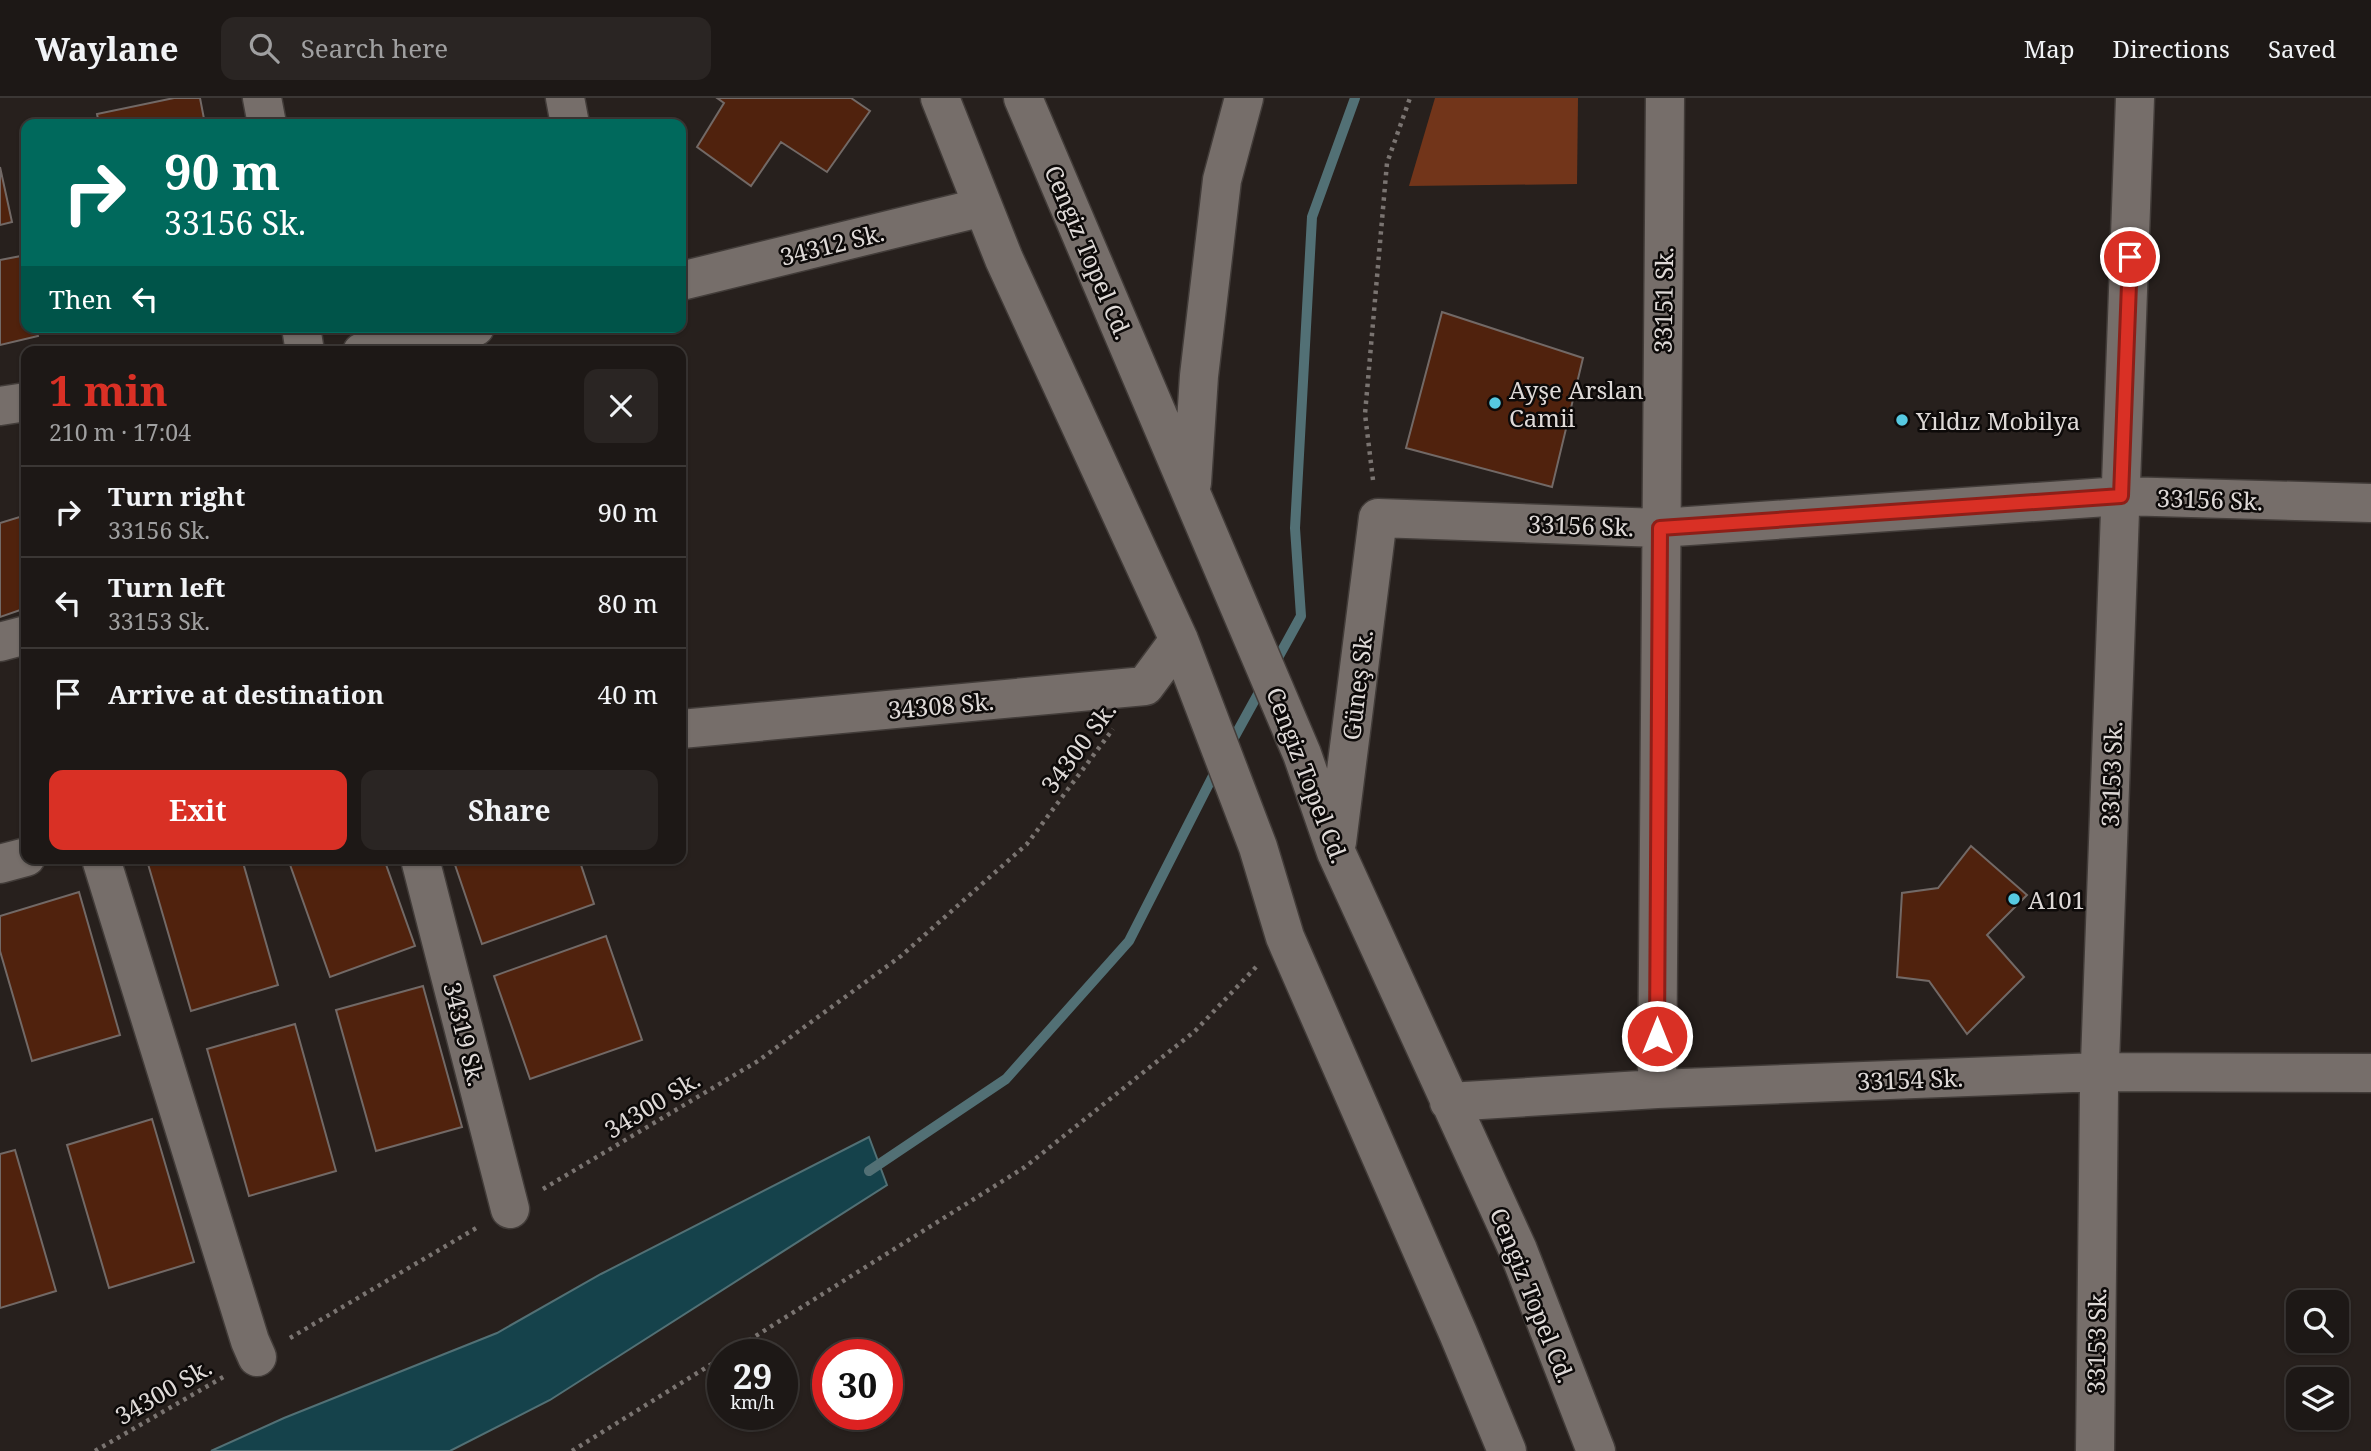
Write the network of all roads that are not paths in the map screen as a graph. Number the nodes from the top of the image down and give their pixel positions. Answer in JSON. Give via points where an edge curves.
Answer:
{"nodes":[{"id":1,"x":262,"y":98,"type":"edge"},
{"id":2,"x":565,"y":98,"type":"edge"},
{"id":3,"x":940,"y":98,"type":"edge"},
{"id":4,"x":1023,"y":98,"type":"edge"},
{"id":5,"x":1244,"y":98,"type":"edge"},
{"id":6,"x":1665,"y":98,"type":"edge"},
{"id":7,"x":2135,"y":98,"type":"edge"},
{"id":8,"x":266,"y":119,"type":"edge"},
{"id":9,"x":569,"y":119,"type":"edge"},
{"id":10,"x":983,"y":207,"type":"junction"},
{"id":11,"x":686,"y":280,"type":"edge"},
{"id":12,"x":448,"y":333,"type":"edge"},
{"id":13,"x":389,"y":346,"type":"edge"},
{"id":14,"x":21,"y":403,"type":"edge"},
{"id":15,"x":0,"y":406,"type":"edge"},
{"id":16,"x":1191,"y":491,"type":"junction"},
{"id":17,"x":2121,"y":496,"type":"junction"},
{"id":18,"x":2371,"y":503,"type":"edge"},
{"id":19,"x":1378,"y":518,"type":"joint"},
{"id":20,"x":1660,"y":528,"type":"junction"},
{"id":21,"x":21,"y":636,"type":"edge"},
{"id":22,"x":1179,"y":640,"type":"junction"},
{"id":23,"x":0,"y":642,"type":"edge"},
{"id":24,"x":686,"y":729,"type":"edge"},
{"id":25,"x":1336,"y":852,"type":"junction"},
{"id":26,"x":21,"y":858,"type":"edge"},
{"id":27,"x":0,"y":864,"type":"edge"},
{"id":28,"x":103,"y":864,"type":"edge"},
{"id":29,"x":421,"y":864,"type":"edge"},
{"id":30,"x":2100,"y":1072,"type":"junction"},
{"id":31,"x":2371,"y":1073,"type":"edge"},
{"id":32,"x":1657,"y":1089,"type":"junction"},
{"id":33,"x":1449,"y":1102,"type":"junction"},
{"id":34,"x":510,"y":1209,"type":"road end"},
{"id":35,"x":257,"y":1357,"type":"road end"},
{"id":36,"x":1507,"y":1451,"type":"edge"},
{"id":37,"x":1596,"y":1451,"type":"edge"},
{"id":38,"x":2095,"y":1451,"type":"edge"}],
"edges":[{"from":1,"to":8,"type":"street"},
{"from":2,"to":9,"type":"street"},
{"from":3,"to":10,"type":"street"},
{"from":4,"to":16,"type":"street","name":"Cengiz Topel Cd."},
{"from":5,"to":16,"type":"street","via":[[1222,180]]},
{"from":6,"to":20,"type":"street","name":"33151 Sk."},
{"from":7,"to":17,"type":"street","name":"33153 Sk."},
{"from":10,"to":11,"type":"street","name":"34312 Sk."},
{"from":10,"to":22,"type":"street"},
{"from":12,"to":13,"type":"street"},
{"from":14,"to":15,"type":"street"},
{"from":16,"to":25,"type":"street","name":"Cengiz Topel Cd.","via":[[1302,754]]},
{"from":17,"to":18,"type":"street","name":"33156 Sk."},
{"from":17,"to":20,"type":"street","name":"33156 Sk."},
{"from":17,"to":30,"type":"street","name":"33153 Sk."},
{"from":19,"to":20,"type":"street","name":"33156 Sk."},
{"from":19,"to":25,"type":"street","name":"Güneş Sk."},
{"from":20,"to":32,"type":"street","name":"33151 Sk."},
{"from":21,"to":23,"type":"street"},
{"from":22,"to":24,"type":"street","name":"34308 Sk.","via":[[1145,686]]},
{"from":22,"to":36,"type":"street","via":[[1258,847],[1285,937]]},
{"from":25,"to":33,"type":"street","name":"Cengiz Topel Cd."},
{"from":26,"to":27,"type":"street"},
{"from":28,"to":35,"type":"street"},
{"from":29,"to":34,"type":"street","name":"34319 Sk."},
{"from":30,"to":31,"type":"street","name":"33154 Sk."},
{"from":30,"to":32,"type":"street","name":"33154 Sk."},
{"from":30,"to":38,"type":"street","name":"33153 Sk."},
{"from":32,"to":33,"type":"street","name":"33154 Sk."},
{"from":33,"to":37,"type":"street","name":"Cengiz Topel Cd.","via":[[1518,1250]]}]}
